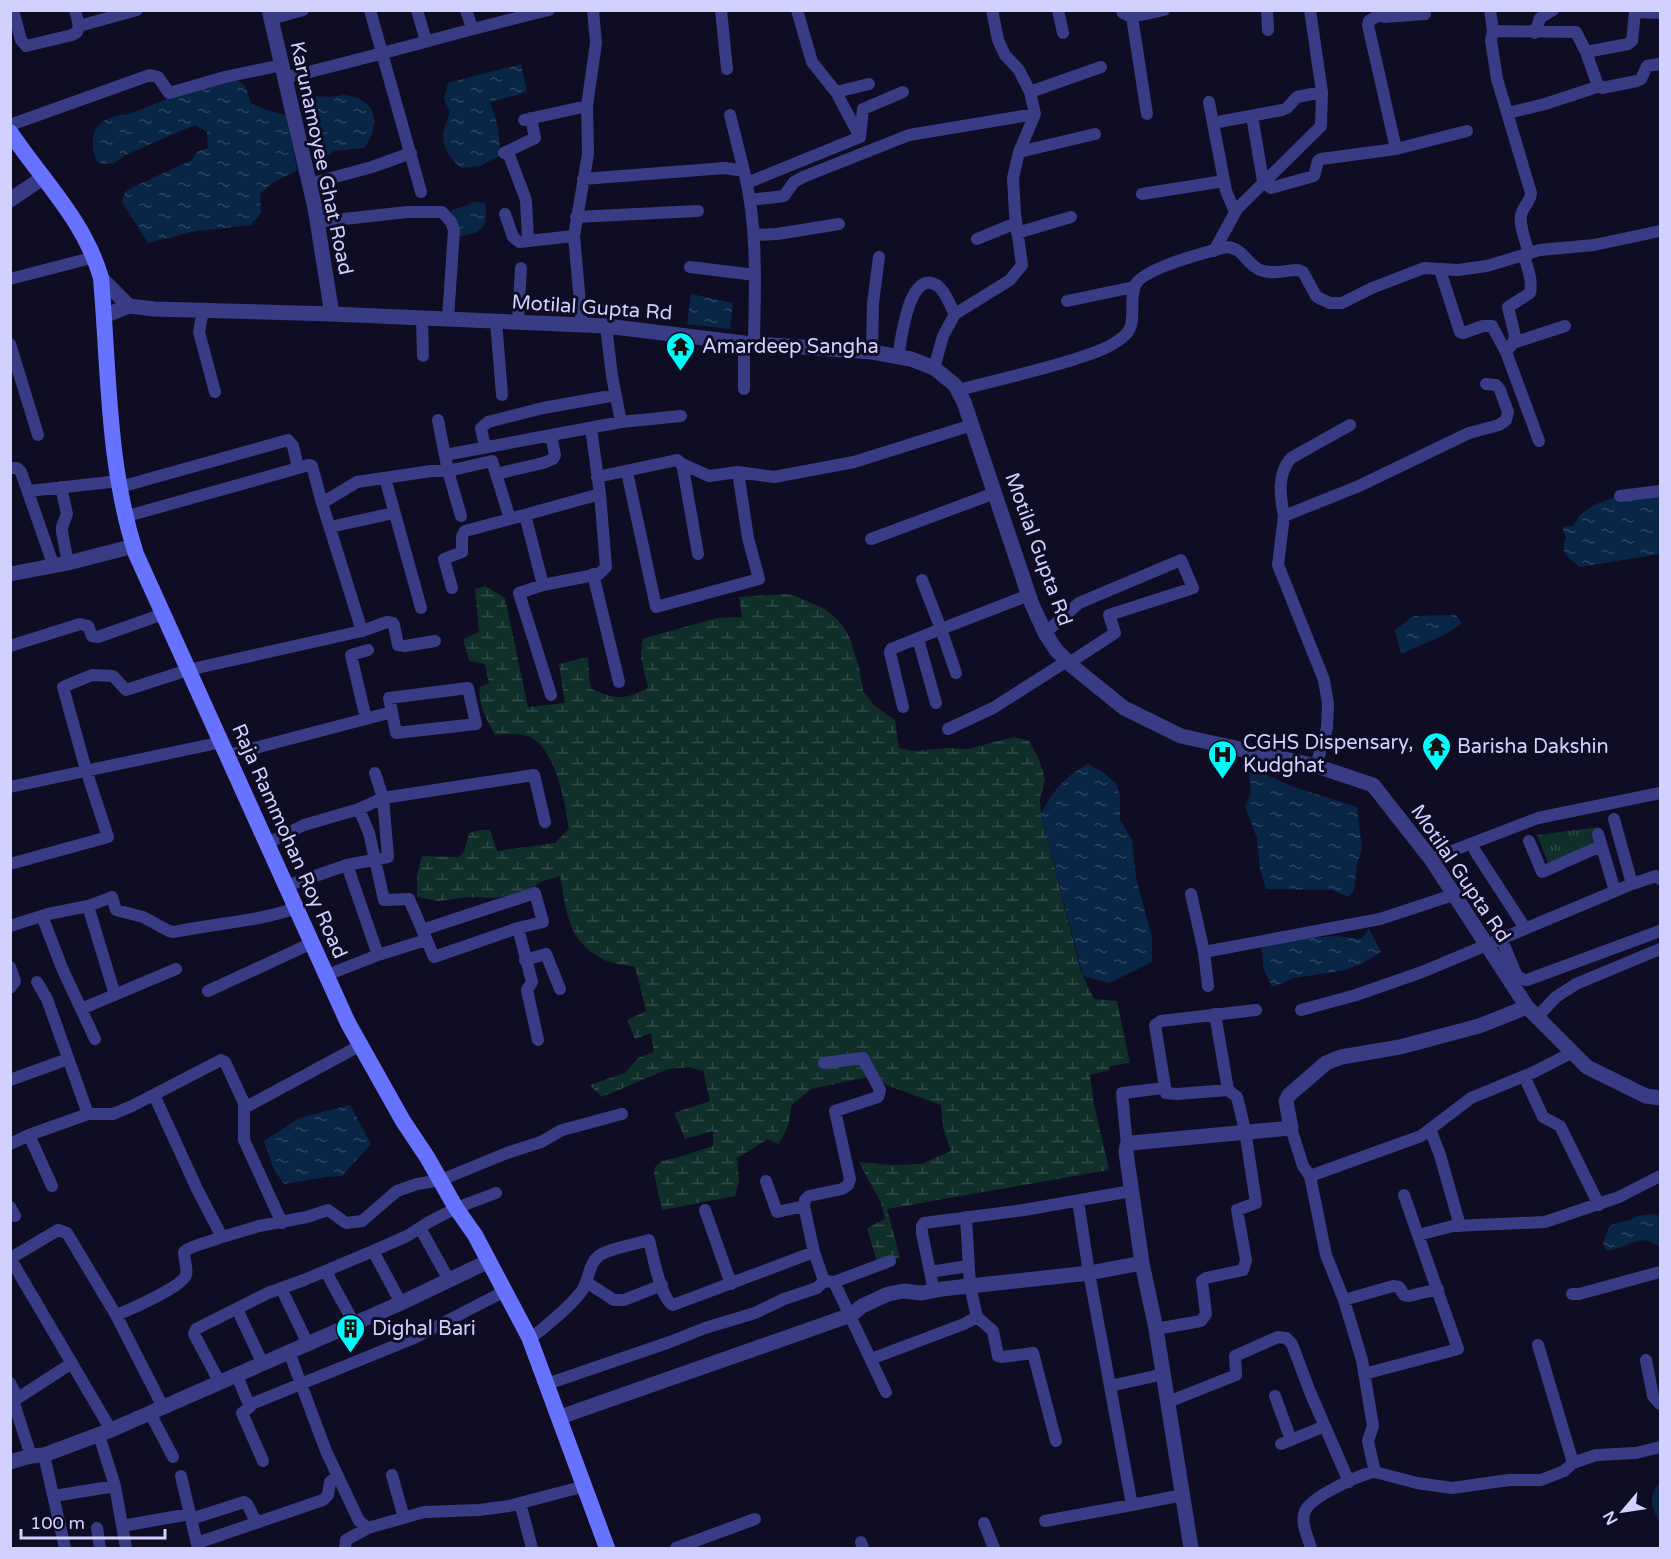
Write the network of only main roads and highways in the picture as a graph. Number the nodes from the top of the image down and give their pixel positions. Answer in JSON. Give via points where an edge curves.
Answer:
{"nodes":[{"id":1,"x":10,"y":132,"type":"edge"},
{"id":2,"x":607,"y":1548,"type":"edge"}],
"edges":[{"from":1,"to":2,"type":"main road","name":"Raja Rammohan Roy Road","via":[[81,230],[95,257],[101,278],[111,428],[124,517],[134,546],[348,1023],[403,1121],[475,1235],[530,1339]]}]}
